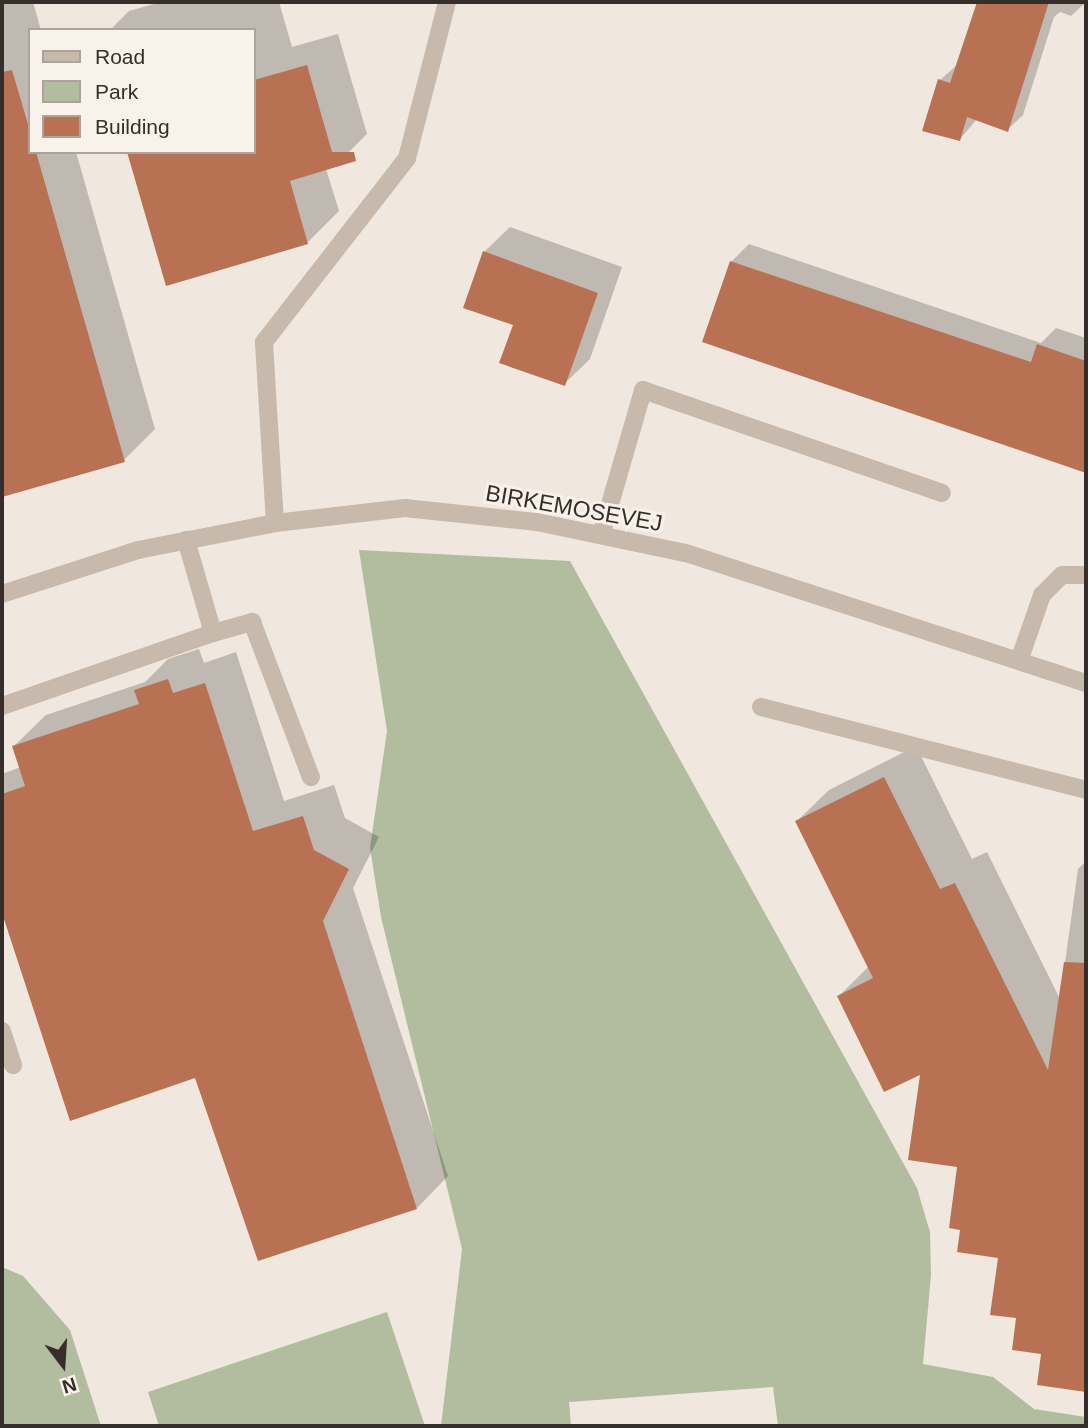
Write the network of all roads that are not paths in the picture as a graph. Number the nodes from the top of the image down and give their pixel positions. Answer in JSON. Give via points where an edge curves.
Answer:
{"nodes":[{"id":1,"x":447,"y":2,"type":"edge"},
{"id":2,"x":942,"y":493,"type":"dead end"},
{"id":3,"x":275,"y":523,"type":"junction"},
{"id":4,"x":601,"y":535,"type":"junction"},
{"id":5,"x":186,"y":540,"type":"junction"},
{"id":6,"x":1086,"y":575,"type":"edge"},
{"id":7,"x":2,"y":594,"type":"edge"},
{"id":8,"x":213,"y":633,"type":"junction"},
{"id":9,"x":1019,"y":661,"type":"junction"},
{"id":10,"x":1086,"y":683,"type":"edge"},
{"id":11,"x":2,"y":706,"type":"edge"},
{"id":12,"x":761,"y":707,"type":"dead end"},
{"id":13,"x":311,"y":777,"type":"dead end"},
{"id":14,"x":1086,"y":790,"type":"edge"},
{"id":15,"x":2,"y":1031,"type":"edge"},
{"id":16,"x":13,"y":1065,"type":"dead end"}],
"edges":[{"from":1,"to":3,"type":"street","via":[[407,158],[264,342]]},
{"from":2,"to":4,"type":"street","via":[[643,390]]},
{"from":3,"to":4,"type":"street","name":"BIRKEMOSEVEJ","via":[[405,508],[537,522]]},
{"from":3,"to":5,"type":"street","name":"BIRKEMOSEVEJ"},
{"from":4,"to":9,"type":"street","name":"BIRKEMOSEVEJ","via":[[686,553]]},
{"from":5,"to":7,"type":"street","name":"BIRKEMOSEVEJ","via":[[138,550]]},
{"from":5,"to":8,"type":"street"},
{"from":6,"to":9,"type":"street","via":[[1062,575],[1042,595]]},
{"from":8,"to":11,"type":"street"},
{"from":8,"to":13,"type":"street","via":[[252,622]]},
{"from":9,"to":10,"type":"street","name":"BIRKEMOSEVEJ"},
{"from":12,"to":14,"type":"street"},
{"from":15,"to":16,"type":"street"}]}
